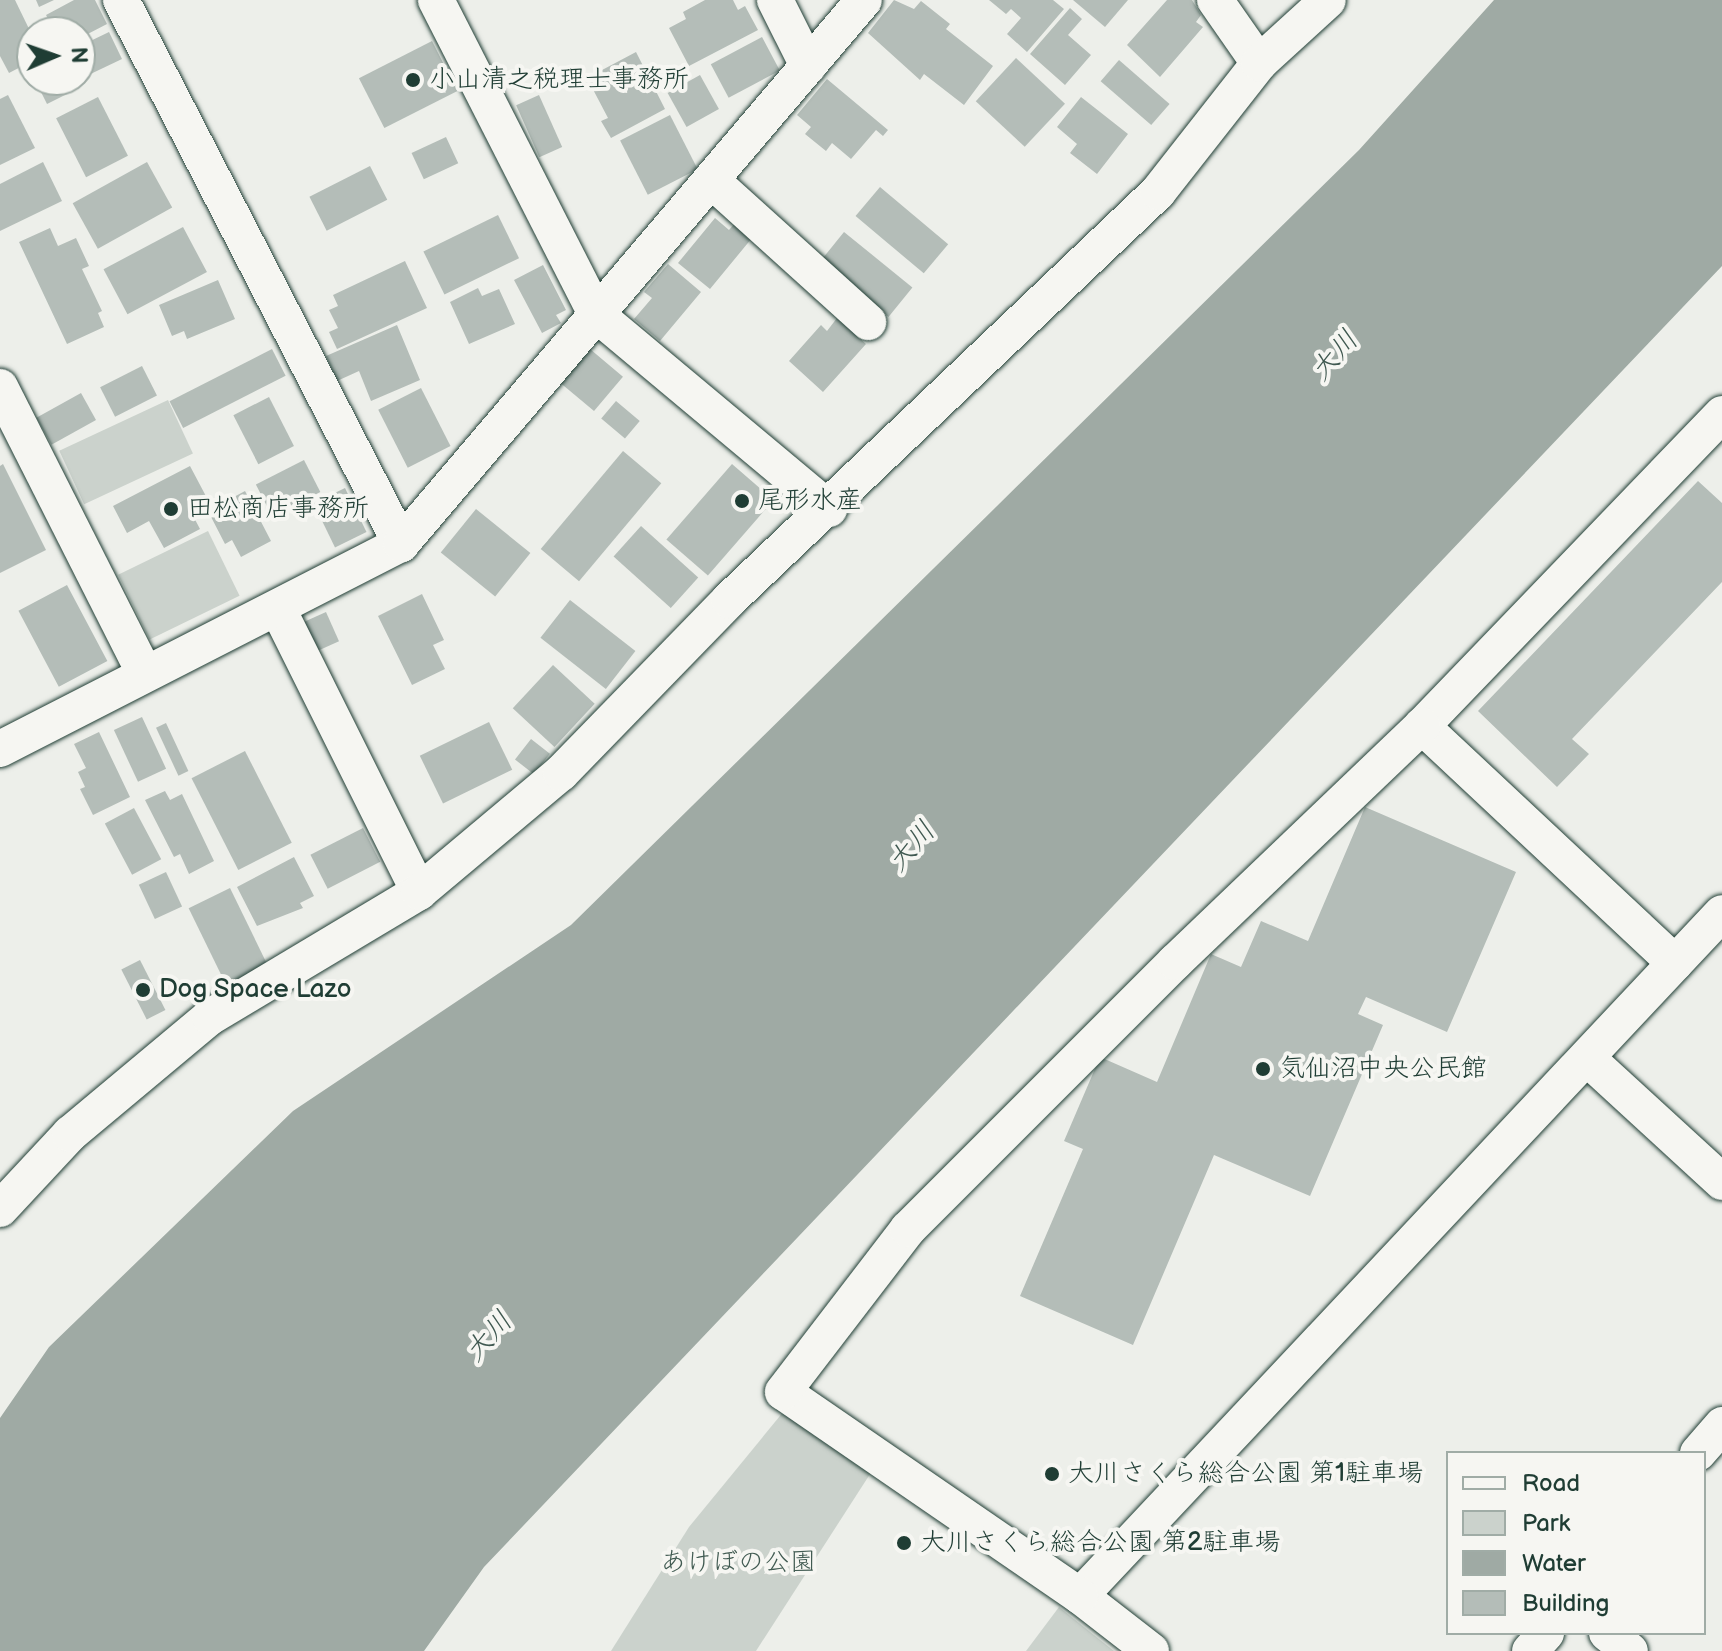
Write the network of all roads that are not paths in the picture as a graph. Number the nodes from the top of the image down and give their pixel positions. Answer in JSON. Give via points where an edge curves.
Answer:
{"nodes":[{"id":1,"x":121,"y":0,"type":"edge"},
{"id":2,"x":436,"y":0,"type":"edge"},
{"id":3,"x":775,"y":0,"type":"edge"},
{"id":4,"x":864,"y":0,"type":"edge"},
{"id":5,"x":1215,"y":0,"type":"edge"},
{"id":6,"x":1328,"y":0,"type":"edge"},
{"id":7,"x":1259,"y":63,"type":"junction"},
{"id":8,"x":808,"y":66,"type":"junction"},
{"id":9,"x":711,"y":180,"type":"junction"},
{"id":10,"x":596,"y":314,"type":"junction"},
{"id":11,"x":868,"y":322,"type":"dead end"},
{"id":12,"x":0,"y":387,"type":"edge"},
{"id":13,"x":1722,"y":414,"type":"edge"},
{"id":14,"x":829,"y":509,"type":"junction"},
{"id":15,"x":401,"y":544,"type":"junction"},
{"id":16,"x":278,"y":609,"type":"junction"},
{"id":17,"x":144,"y":672,"type":"junction"},
{"id":18,"x":1422,"y":726,"type":"junction"},
{"id":19,"x":0,"y":749,"type":"edge"},
{"id":20,"x":419,"y":892,"type":"junction"},
{"id":21,"x":1722,"y":913,"type":"edge"},
{"id":22,"x":1675,"y":963,"type":"junction"},
{"id":23,"x":1588,"y":1059,"type":"junction"},
{"id":24,"x":1722,"y":1182,"type":"edge"},
{"id":25,"x":0,"y":1209,"type":"edge"},
{"id":26,"x":1722,"y":1425,"type":"edge"},
{"id":27,"x":1700,"y":1451,"type":"edge"},
{"id":28,"x":1080,"y":1596,"type":"junction"},
{"id":29,"x":1544,"y":1635,"type":"edge"},
{"id":30,"x":1610,"y":1635,"type":"edge"},
{"id":31,"x":1151,"y":1651,"type":"edge"},
{"id":32,"x":1530,"y":1651,"type":"edge"},
{"id":33,"x":1630,"y":1651,"type":"edge"}],
"edges":[{"from":1,"to":15,"type":"street"},
{"from":2,"to":10,"type":"street"},
{"from":3,"to":8,"type":"street"},
{"from":4,"to":8,"type":"street"},
{"from":5,"to":7,"type":"street"},
{"from":6,"to":7,"type":"street"},
{"from":7,"to":14,"type":"street","via":[[1158,192]]},
{"from":8,"to":9,"type":"street"},
{"from":9,"to":10,"type":"street"},
{"from":9,"to":11,"type":"street"},
{"from":10,"to":14,"type":"street"},
{"from":10,"to":15,"type":"street"},
{"from":12,"to":17,"type":"street"},
{"from":13,"to":18,"type":"street"},
{"from":14,"to":20,"type":"street","via":[[729,600],[561,773]]},
{"from":15,"to":16,"type":"street"},
{"from":16,"to":17,"type":"street"},
{"from":16,"to":20,"type":"street"},
{"from":17,"to":19,"type":"street"},
{"from":18,"to":22,"type":"street"},
{"from":18,"to":28,"type":"street","via":[[1175,962],[908,1229],[783,1392]]},
{"from":20,"to":25,"type":"street","via":[[210,1017],[70,1134]]},
{"from":21,"to":22,"type":"street"},
{"from":22,"to":23,"type":"street"},
{"from":23,"to":24,"type":"street"},
{"from":23,"to":28,"type":"street"},
{"from":26,"to":27,"type":"street"},
{"from":28,"to":31,"type":"street"},
{"from":29,"to":32,"type":"street"},
{"from":30,"to":33,"type":"street"}]}
